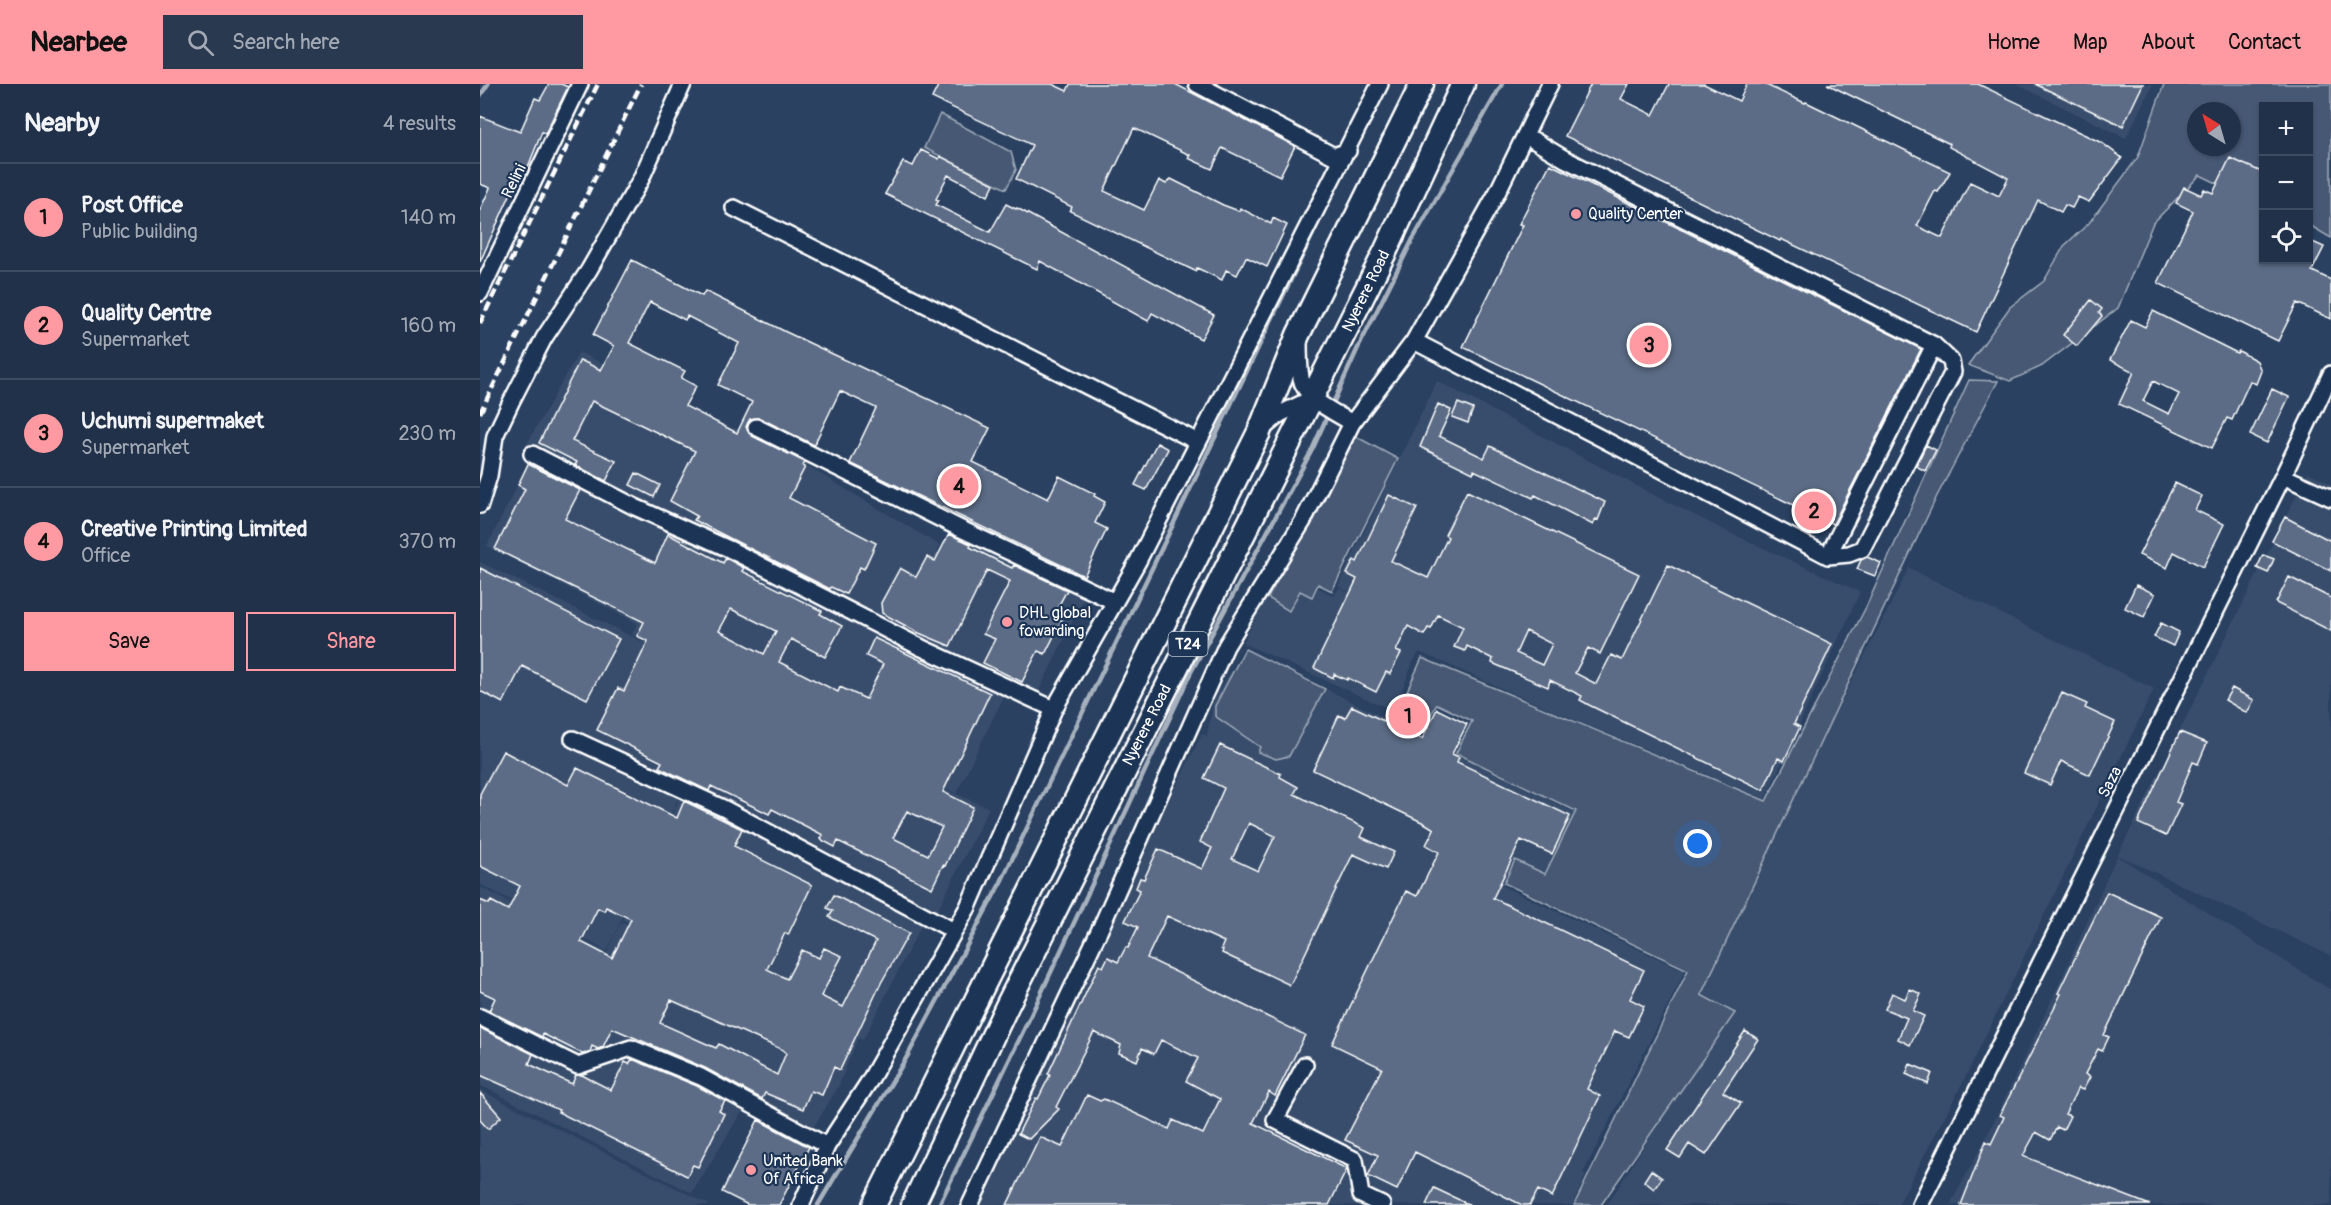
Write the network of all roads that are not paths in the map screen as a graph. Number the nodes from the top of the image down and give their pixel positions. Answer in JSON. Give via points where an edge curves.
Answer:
{"nodes":[{"id":1,"x":580,"y":84,"type":"edge"},
{"id":2,"x":683,"y":84,"type":"edge"},
{"id":3,"x":1197,"y":84,"type":"edge"},
{"id":4,"x":1380,"y":84,"type":"edge"},
{"id":5,"x":1422,"y":84,"type":"edge"},
{"id":6,"x":1463,"y":84,"type":"edge"},
{"id":7,"x":1550,"y":84,"type":"edge"},
{"id":8,"x":1525,"y":135,"type":"junction"},
{"id":9,"x":1348,"y":151,"type":"junction"},
{"id":10,"x":734,"y":208,"type":"dead end"},
{"id":11,"x":480,"y":293,"type":"edge"},
{"id":12,"x":1299,"y":335,"type":"junction"},
{"id":13,"x":1414,"y":341,"type":"junction"},
{"id":14,"x":1935,"y":345,"type":"junction"},
{"id":15,"x":2331,"y":374,"type":"edge"},
{"id":16,"x":1313,"y":398,"type":"junction"},
{"id":17,"x":1352,"y":423,"type":"junction"},
{"id":18,"x":756,"y":427,"type":"dead end"},
{"id":19,"x":1259,"y":432,"type":"junction"},
{"id":20,"x":1198,"y":442,"type":"junction"},
{"id":21,"x":532,"y":454,"type":"dead end"},
{"id":22,"x":2283,"y":477,"type":"junction"},
{"id":23,"x":2331,"y":498,"type":"edge"},
{"id":24,"x":480,"y":505,"type":"edge"},
{"id":25,"x":1828,"y":556,"type":"junction"},
{"id":26,"x":1115,"y":602,"type":"junction"},
{"id":27,"x":1054,"y":709,"type":"junction"},
{"id":28,"x":573,"y":739,"type":"dead end"},
{"id":29,"x":954,"y":931,"type":"junction"},
{"id":30,"x":480,"y":1017,"type":"edge"},
{"id":31,"x":1305,"y":1065,"type":"dead end"},
{"id":32,"x":827,"y":1146,"type":"junction"},
{"id":33,"x":801,"y":1205,"type":"edge"},
{"id":34,"x":874,"y":1205,"type":"edge"},
{"id":35,"x":913,"y":1205,"type":"edge"},
{"id":36,"x":970,"y":1205,"type":"edge"},
{"id":37,"x":1382,"y":1205,"type":"edge"},
{"id":38,"x":1920,"y":1205,"type":"edge"}],
"edges":[{"from":1,"to":11,"type":"street","name":"Relini"},
{"from":2,"to":24,"type":"street","via":[[641,179],[589,270],[544,338],[511,402],[495,436]]},
{"from":3,"to":9,"type":"street","via":[[1334,156]]},
{"from":4,"to":9,"type":"street"},
{"from":5,"to":12,"type":"highway","name":"Nyerere Road","number":"T24"},
{"from":6,"to":16,"type":"highway","name":"Nyerere Road","number":"T24"},
{"from":7,"to":8,"type":"street"},
{"from":8,"to":13,"type":"street"},
{"from":8,"to":14,"type":"street","via":[[1565,159]]},
{"from":9,"to":20,"type":"street"},
{"from":10,"to":20,"type":"street"},
{"from":12,"to":16,"type":"street","via":[[1301,379]]},
{"from":12,"to":19,"type":"highway","name":"Nyerere Road","number":"T24"},
{"from":13,"to":17,"type":"street"},
{"from":13,"to":25,"type":"street"},
{"from":14,"to":25,"type":"street"},
{"from":14,"to":25,"type":"street","via":[[1951,361],[1953,372],[1862,549]]},
{"from":15,"to":22,"type":"street","name":"Saza"},
{"from":16,"to":17,"type":"street"},
{"from":16,"to":19,"type":"street","via":[[1280,414]]},
{"from":16,"to":35,"type":"highway","name":"Nyerere Road","number":"T24","via":[[1007,1006]]},
{"from":17,"to":36,"type":"street","via":[[1303,520],[1226,646]]},
{"from":18,"to":26,"type":"street"},
{"from":19,"to":34,"type":"highway","name":"Nyerere Road","number":"T24"},
{"from":20,"to":26,"type":"street"},
{"from":21,"to":27,"type":"street","via":[[922,648]]},
{"from":22,"to":23,"type":"street"},
{"from":22,"to":38,"type":"street","name":"Saza"},
{"from":26,"to":27,"type":"street"},
{"from":27,"to":29,"type":"street"},
{"from":28,"to":29,"type":"street","via":[[723,808]]},
{"from":29,"to":32,"type":"street","via":[[870,1080]]},
{"from":30,"to":32,"type":"street","via":[[578,1066],[631,1048],[701,1077]]},
{"from":31,"to":37,"type":"street","via":[[1275,1120],[1355,1160],[1361,1195]]},
{"from":32,"to":33,"type":"street"}]}
